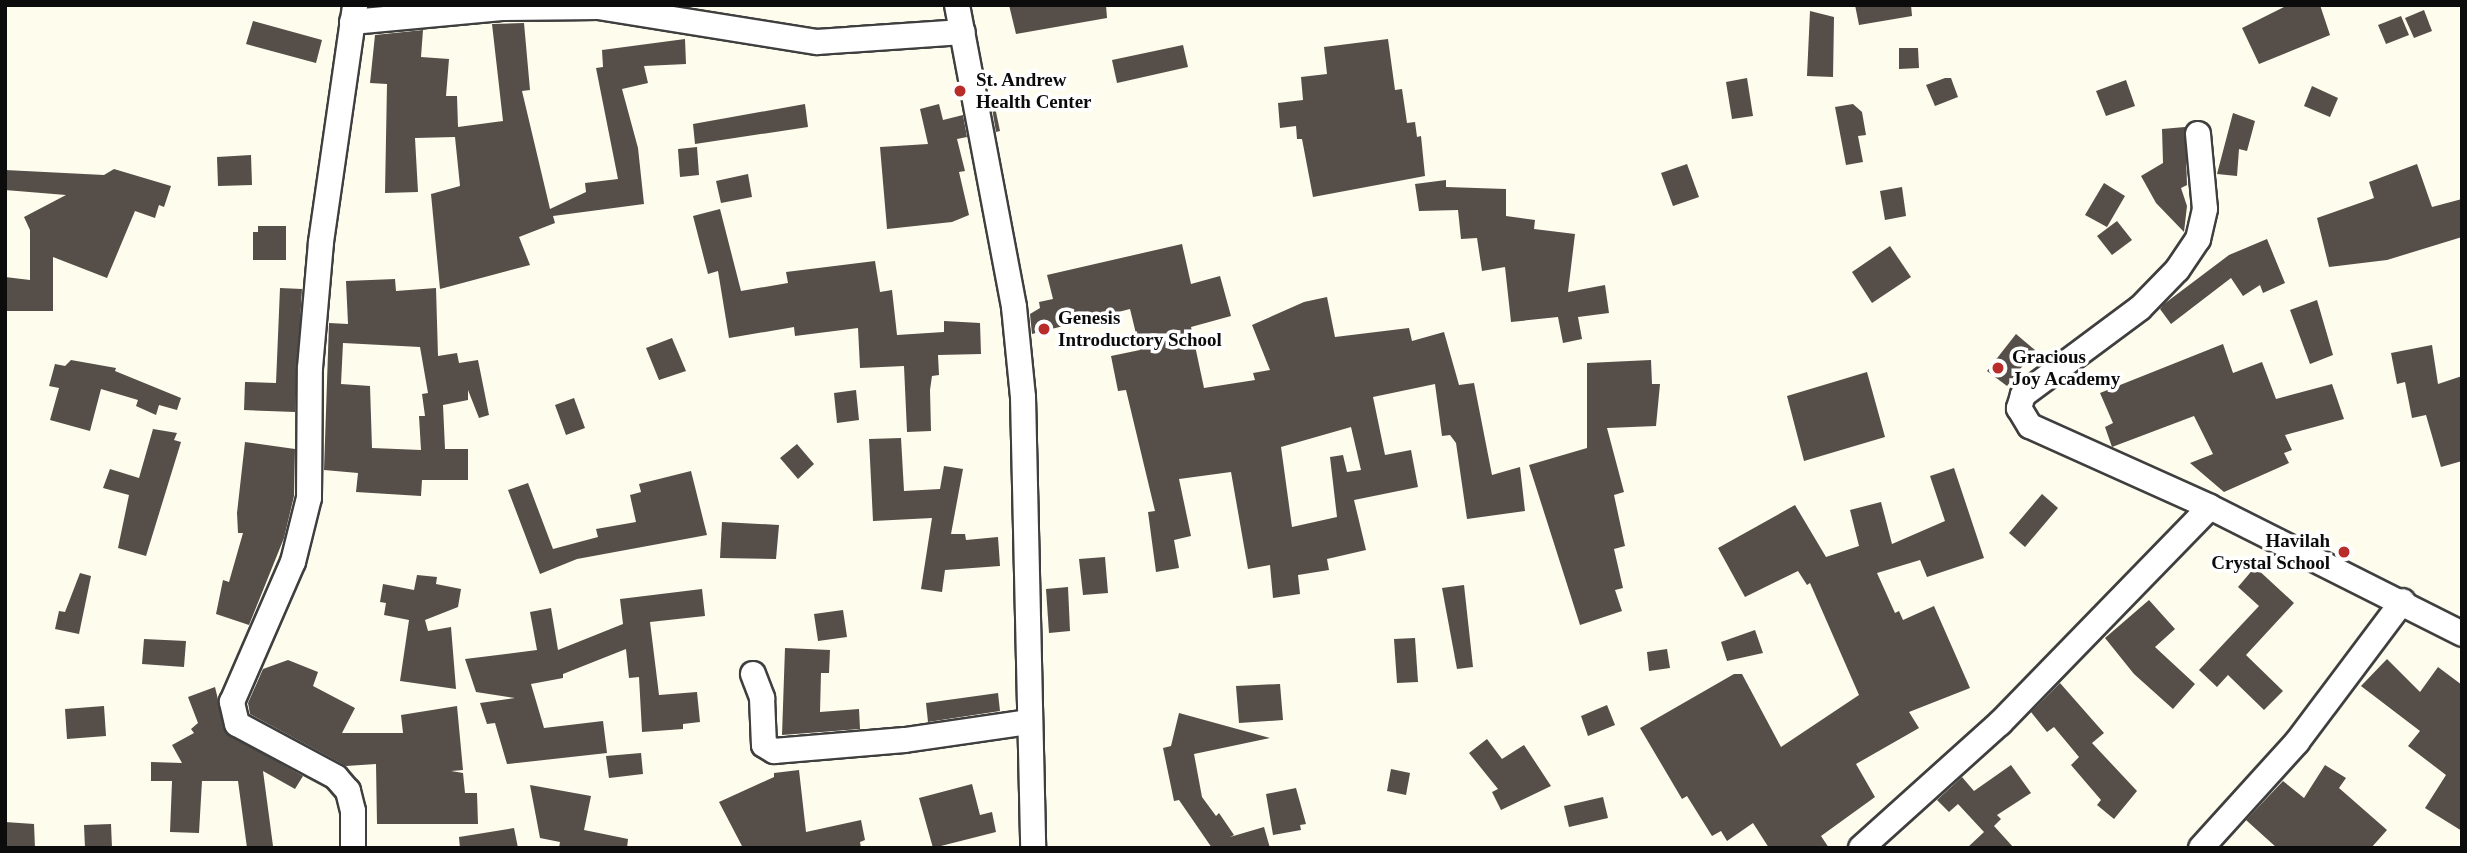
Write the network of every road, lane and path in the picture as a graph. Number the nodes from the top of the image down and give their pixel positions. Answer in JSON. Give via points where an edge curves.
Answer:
{"nodes":[{"id":1,"x":957,"y":5,"type":"edge"},
{"id":2,"x":354,"y":14,"type":"edge"},
{"id":3,"x":963,"y":32,"type":"junction"},
{"id":4,"x":2198,"y":134,"type":"dead end"},
{"id":5,"x":2210,"y":507,"type":"junction"},
{"id":6,"x":2403,"y":601,"type":"junction"},
{"id":7,"x":2462,"y":634,"type":"edge"},
{"id":8,"x":753,"y":674,"type":"dead end"},
{"id":9,"x":1028,"y":722,"type":"junction"},
{"id":10,"x":353,"y":848,"type":"edge"},
{"id":11,"x":1033,"y":848,"type":"edge"},
{"id":12,"x":1861,"y":848,"type":"edge"},
{"id":13,"x":2201,"y":848,"type":"edge"}],
"edges":[{"from":1,"to":3,"type":"street"},
{"from":2,"to":3,"type":"street","via":[[598,7],[817,42]]},
{"from":2,"to":10,"type":"street","via":[[321,242],[310,368],[309,498],[293,562],[232,702],[237,724],[336,777],[348,792],[353,811]]},
{"from":3,"to":9,"type":"street","via":[[1013,307],[1023,397]]},
{"from":4,"to":5,"type":"street","via":[[2205,209],[2198,239],[2177,270],[2140,308],[2023,395],[2019,408],[2030,426]]},
{"from":5,"to":6,"type":"street"},
{"from":5,"to":12,"type":"street","via":[[2000,723]]},
{"from":6,"to":7,"type":"street"},
{"from":6,"to":13,"type":"street","via":[[2297,742]]},
{"from":8,"to":9,"type":"street","via":[[762,698],[764,745],[774,751],[905,740]]},
{"from":9,"to":11,"type":"street"}]}
